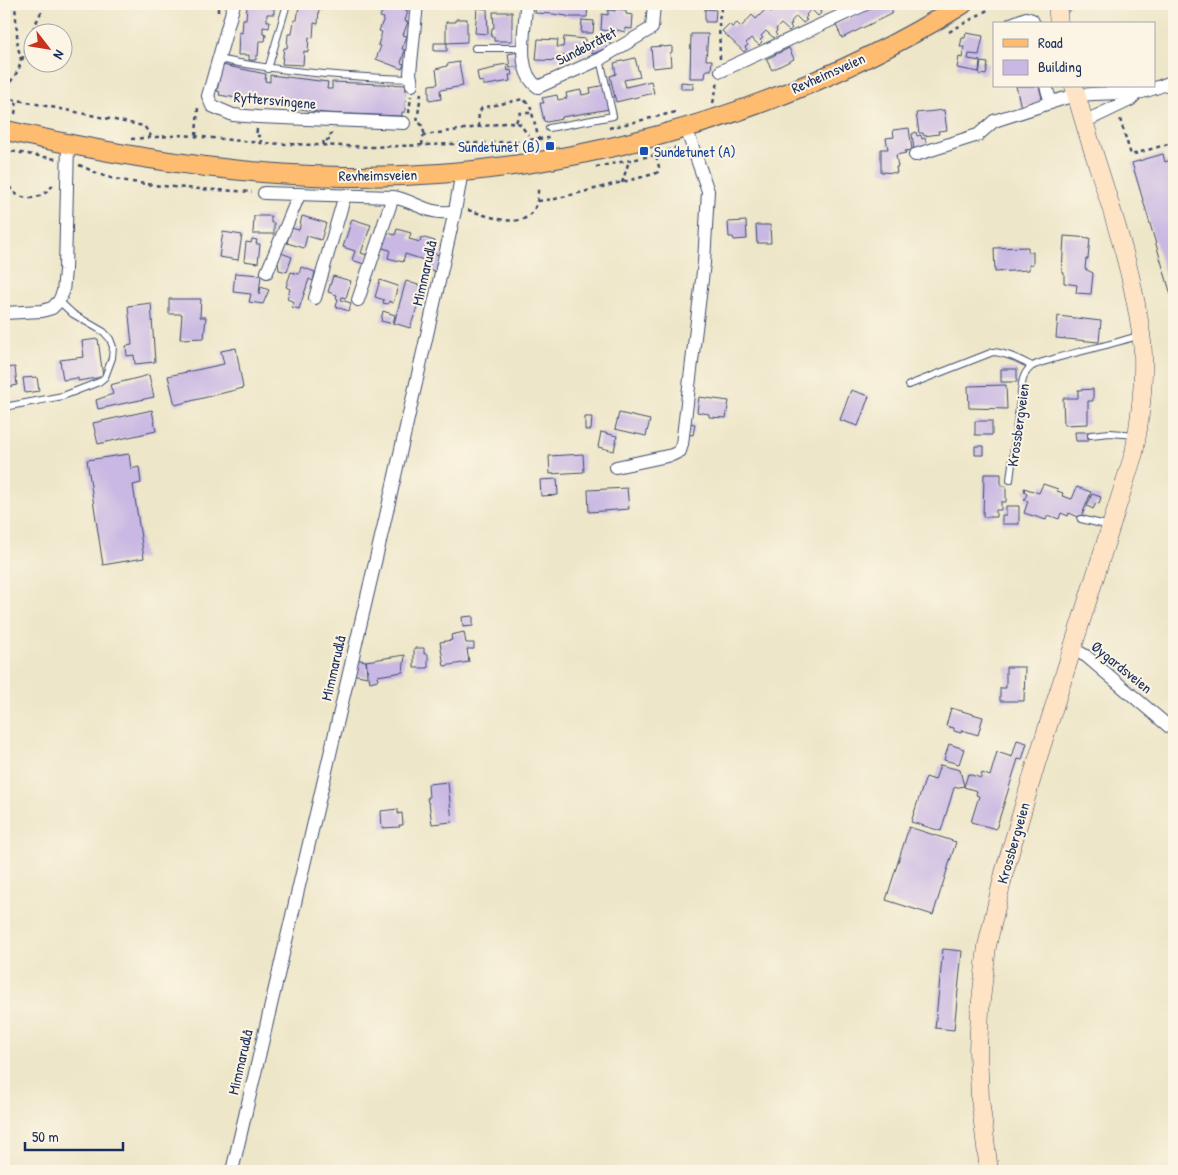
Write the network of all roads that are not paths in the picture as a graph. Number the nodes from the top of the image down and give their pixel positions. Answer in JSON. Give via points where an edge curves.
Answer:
{"nodes":[{"id":1,"x":234,"y":4,"type":"edge"},
{"id":2,"x":287,"y":4,"type":"edge"},
{"id":3,"x":417,"y":4,"type":"edge"},
{"id":4,"x":526,"y":4,"type":"edge"},
{"id":5,"x":654,"y":4,"type":"edge"},
{"id":6,"x":866,"y":4,"type":"edge"},
{"id":7,"x":963,"y":4,"type":"edge"},
{"id":8,"x":1076,"y":4,"type":"edge"},
{"id":9,"x":1056,"y":11,"type":"edge"},
{"id":10,"x":1016,"y":22,"type":"edge"},
{"id":11,"x":1033,"y":22,"type":"edge"},
{"id":12,"x":475,"y":48,"type":"dead end"},
{"id":13,"x":522,"y":48,"type":"junction"},
{"id":14,"x":218,"y":59,"type":"junction"},
{"id":15,"x":600,"y":59,"type":"junction"},
{"id":16,"x":268,"y":69,"type":"junction"},
{"id":17,"x":720,"y":71,"type":"road end"},
{"id":18,"x":1174,"y":81,"type":"edge"},
{"id":19,"x":412,"y":82,"type":"joint"},
{"id":20,"x":1156,"y":87,"type":"edge"},
{"id":21,"x":1047,"y":88,"type":"edge"},
{"id":22,"x":1152,"y":88,"type":"edge"},
{"id":23,"x":1075,"y":91,"type":"edge"},
{"id":24,"x":1137,"y":93,"type":"junction"},
{"id":25,"x":1051,"y":103,"type":"junction"},
{"id":26,"x":1084,"y":122,"type":"junction"},
{"id":27,"x":404,"y":123,"type":"road end"},
{"id":28,"x":549,"y":128,"type":"dead end"},
{"id":29,"x":686,"y":128,"type":"junction"},
{"id":30,"x":4,"y":130,"type":"edge"},
{"id":31,"x":4,"y":136,"type":"edge"},
{"id":32,"x":64,"y":149,"type":"junction"},
{"id":33,"x":915,"y":155,"type":"dead end"},
{"id":34,"x":462,"y":171,"type":"junction"},
{"id":35,"x":264,"y":193,"type":"road end"},
{"id":36,"x":299,"y":195,"type":"junction"},
{"id":37,"x":345,"y":195,"type":"junction"},
{"id":38,"x":393,"y":197,"type":"junction"},
{"id":39,"x":460,"y":210,"type":"junction"},
{"id":40,"x":267,"y":272,"type":"dead end"},
{"id":41,"x":315,"y":298,"type":"dead end"},
{"id":42,"x":358,"y":300,"type":"dead end"},
{"id":43,"x":59,"y":301,"type":"junction"},
{"id":44,"x":4,"y":313,"type":"edge"},
{"id":45,"x":1141,"y":334,"type":"junction"},
{"id":46,"x":1032,"y":366,"type":"junction"},
{"id":47,"x":909,"y":385,"type":"dead end"},
{"id":48,"x":4,"y":407,"type":"edge"},
{"id":49,"x":1091,"y":435,"type":"dead end"},
{"id":50,"x":1137,"y":435,"type":"junction"},
{"id":51,"x":616,"y":467,"type":"dead end"},
{"id":52,"x":1010,"y":480,"type":"dead end"},
{"id":53,"x":1081,"y":520,"type":"dead end"},
{"id":54,"x":1111,"y":526,"type":"junction"},
{"id":55,"x":1073,"y":649,"type":"junction"},
{"id":56,"x":1174,"y":731,"type":"edge"},
{"id":57,"x":232,"y":1171,"type":"edge"},
{"id":58,"x":990,"y":1171,"type":"edge"}],
"edges":[{"from":1,"to":14,"type":"street","name":"Ryttersvingene"},
{"from":2,"to":16,"type":"lane"},
{"from":3,"to":19,"type":"street","via":[[410,73]]},
{"from":4,"to":13,"type":"street"},
{"from":5,"to":15,"type":"street","name":"Sundebråtet","via":[[652,28]]},
{"from":6,"to":17,"type":"street"},
{"from":7,"to":29,"type":"main road","name":"Revheimsveien","via":[[900,40],[816,80]]},
{"from":8,"to":9,"type":"lane"},
{"from":10,"to":11,"type":"street","via":[[1026,18]]},
{"from":12,"to":13,"type":"lane"},
{"from":13,"to":15,"type":"street","name":"Sundebråtet","via":[[527,73],[538,87]]},
{"from":14,"to":16,"type":"lane"},
{"from":14,"to":27,"type":"street","name":"Ryttersvingene","via":[[208,96],[212,106],[233,115],[383,129]]},
{"from":15,"to":28,"type":"lane","via":[[613,116]]},
{"from":16,"to":19,"type":"lane"},
{"from":18,"to":20,"type":"street"},
{"from":21,"to":25,"type":"street"},
{"from":22,"to":24,"type":"street"},
{"from":23,"to":24,"type":"street"},
{"from":23,"to":25,"type":"street"},
{"from":23,"to":26,"type":"street","name":"Krossbergveien"},
{"from":24,"to":26,"type":"street","via":[[1130,100]]},
{"from":25,"to":33,"type":"street","via":[[994,121],[978,135]]},
{"from":26,"to":45,"type":"street","name":"Krossbergveien","via":[[1126,257]]},
{"from":29,"to":34,"type":"main road","name":"Revheimsveien","via":[[562,157]]},
{"from":29,"to":51,"type":"street","via":[[708,191],[704,262],[682,444],[680,451],[672,456]]},
{"from":30,"to":32,"type":"main road","name":"Revheimsveien"},
{"from":31,"to":32,"type":"main road","name":"Revheimsveien"},
{"from":32,"to":34,"type":"main road","name":"Revheimsveien","via":[[295,175],[368,176]]},
{"from":32,"to":43,"type":"street","via":[[65,270]]},
{"from":34,"to":39,"type":"street","name":"Mimmarudlå"},
{"from":35,"to":36,"type":"street","name":"Revheimsveien"},
{"from":36,"to":37,"type":"street","name":"Revheimsveien"},
{"from":36,"to":40,"type":"street"},
{"from":37,"to":38,"type":"street","name":"Revheimsveien"},
{"from":37,"to":41,"type":"street"},
{"from":38,"to":39,"type":"street","name":"Revheimsveien","via":[[431,212]]},
{"from":38,"to":42,"type":"street"},
{"from":39,"to":57,"type":"street","name":"Mimmarudlå"},
{"from":43,"to":44,"type":"street","via":[[42,311]]},
{"from":43,"to":48,"type":"lane","via":[[110,339],[112,358],[105,376],[99,382],[62,396]]},
{"from":45,"to":46,"type":"lane","name":"Krossbergveien"},
{"from":45,"to":50,"type":"street","name":"Krossbergveien","via":[[1143,386]]},
{"from":46,"to":47,"type":"lane","via":[[993,352]]},
{"from":46,"to":52,"type":"lane","name":"Krossbergveien","via":[[1023,378]]},
{"from":49,"to":50,"type":"lane"},
{"from":50,"to":54,"type":"street","name":"Krossbergveien"},
{"from":53,"to":54,"type":"lane"},
{"from":54,"to":55,"type":"street","name":"Krossbergveien"},
{"from":55,"to":56,"type":"street","name":"Øygardsveien","via":[[1086,656]]},
{"from":55,"to":58,"type":"street","name":"Krossbergveien","via":[[1004,873],[986,946],[978,1050],[980,1099]]}]}
